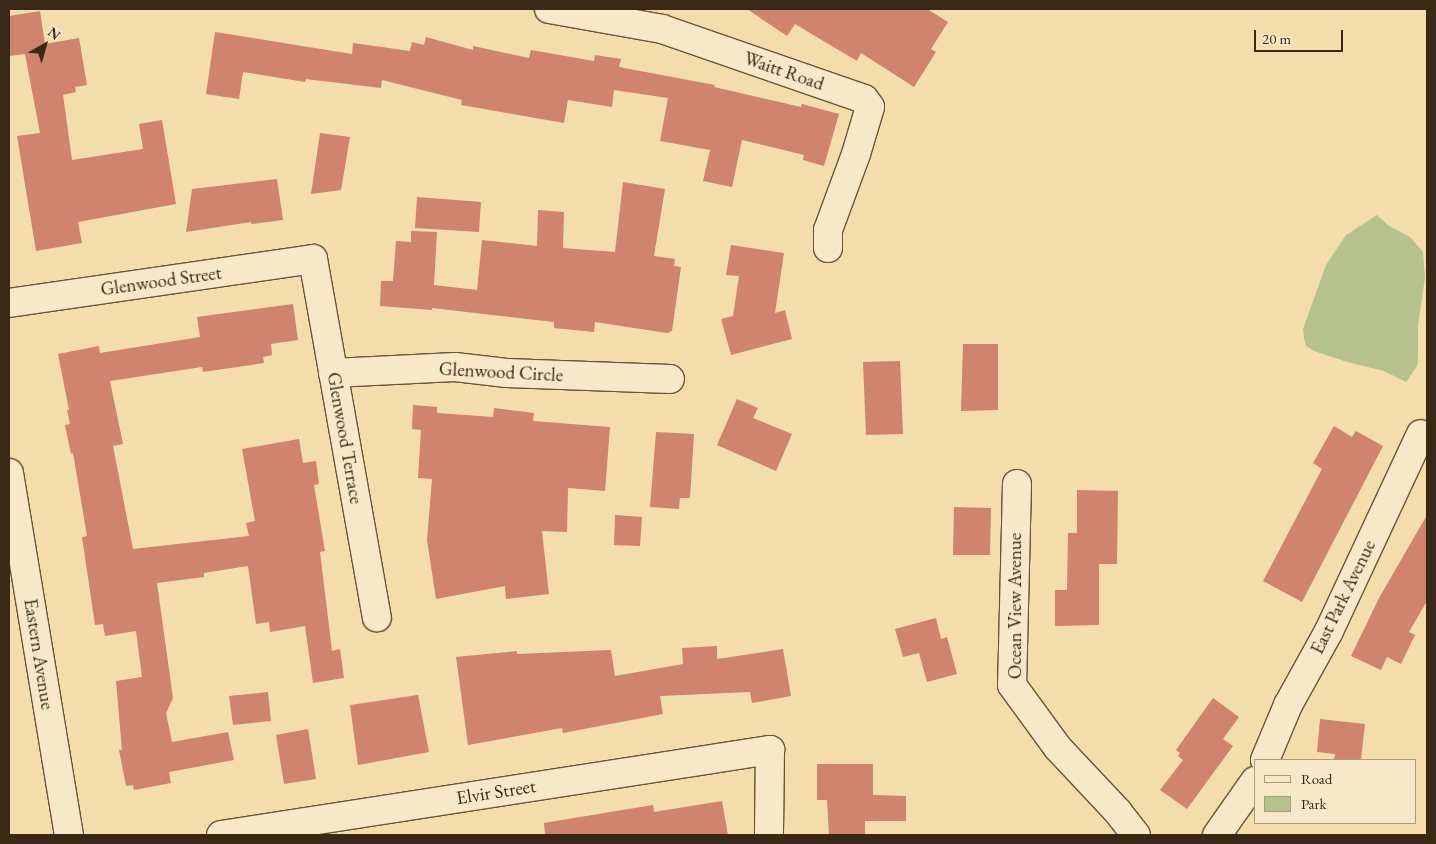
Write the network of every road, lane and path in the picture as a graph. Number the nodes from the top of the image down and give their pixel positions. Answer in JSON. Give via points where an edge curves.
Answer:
{"nodes":[{"id":1,"x":549,"y":9,"type":"edge"},
{"id":2,"x":828,"y":248,"type":"dead end"},
{"id":3,"x":313,"y":260,"type":"joint"},
{"id":4,"x":9,"y":303,"type":"edge"},
{"id":5,"x":333,"y":372,"type":"junction"},
{"id":6,"x":670,"y":379,"type":"dead end"},
{"id":7,"x":1421,"y":434,"type":"dead end"},
{"id":8,"x":9,"y":473,"type":"edge"},
{"id":9,"x":1017,"y":484,"type":"dead end"},
{"id":10,"x":377,"y":617,"type":"dead end"},
{"id":11,"x":1265,"y":759,"type":"edge"},
{"id":12,"x":1254,"y":783,"type":"edge"},
{"id":13,"x":69,"y":835,"type":"edge"},
{"id":14,"x":221,"y":835,"type":"edge"},
{"id":15,"x":769,"y":835,"type":"edge"},
{"id":16,"x":1136,"y":835,"type":"edge"},
{"id":17,"x":1218,"y":835,"type":"edge"}],
"edges":[{"from":1,"to":2,"type":"street","name":"Waitt Road","via":[[662,29],[864,99],[870,107],[828,230]]},
{"from":3,"to":4,"type":"street","name":"Glenwood Street"},
{"from":3,"to":5,"type":"street","name":"Glenwood Terrace"},
{"from":5,"to":6,"type":"street","name":"Glenwood Circle","via":[[456,367],[507,373]]},
{"from":5,"to":10,"type":"street","name":"Glenwood Terrace"},
{"from":7,"to":11,"type":"street","name":"East Park Avenue","via":[[1329,632],[1288,705]]},
{"from":8,"to":13,"type":"street","name":"Eastern Avenue"},
{"from":9,"to":16,"type":"street","name":"Ocean View Avenue","via":[[1012,685],[1058,748]]},
{"from":12,"to":17,"type":"street"},
{"from":14,"to":15,"type":"street","name":"Elvir Street","via":[[770,750]]}]}
